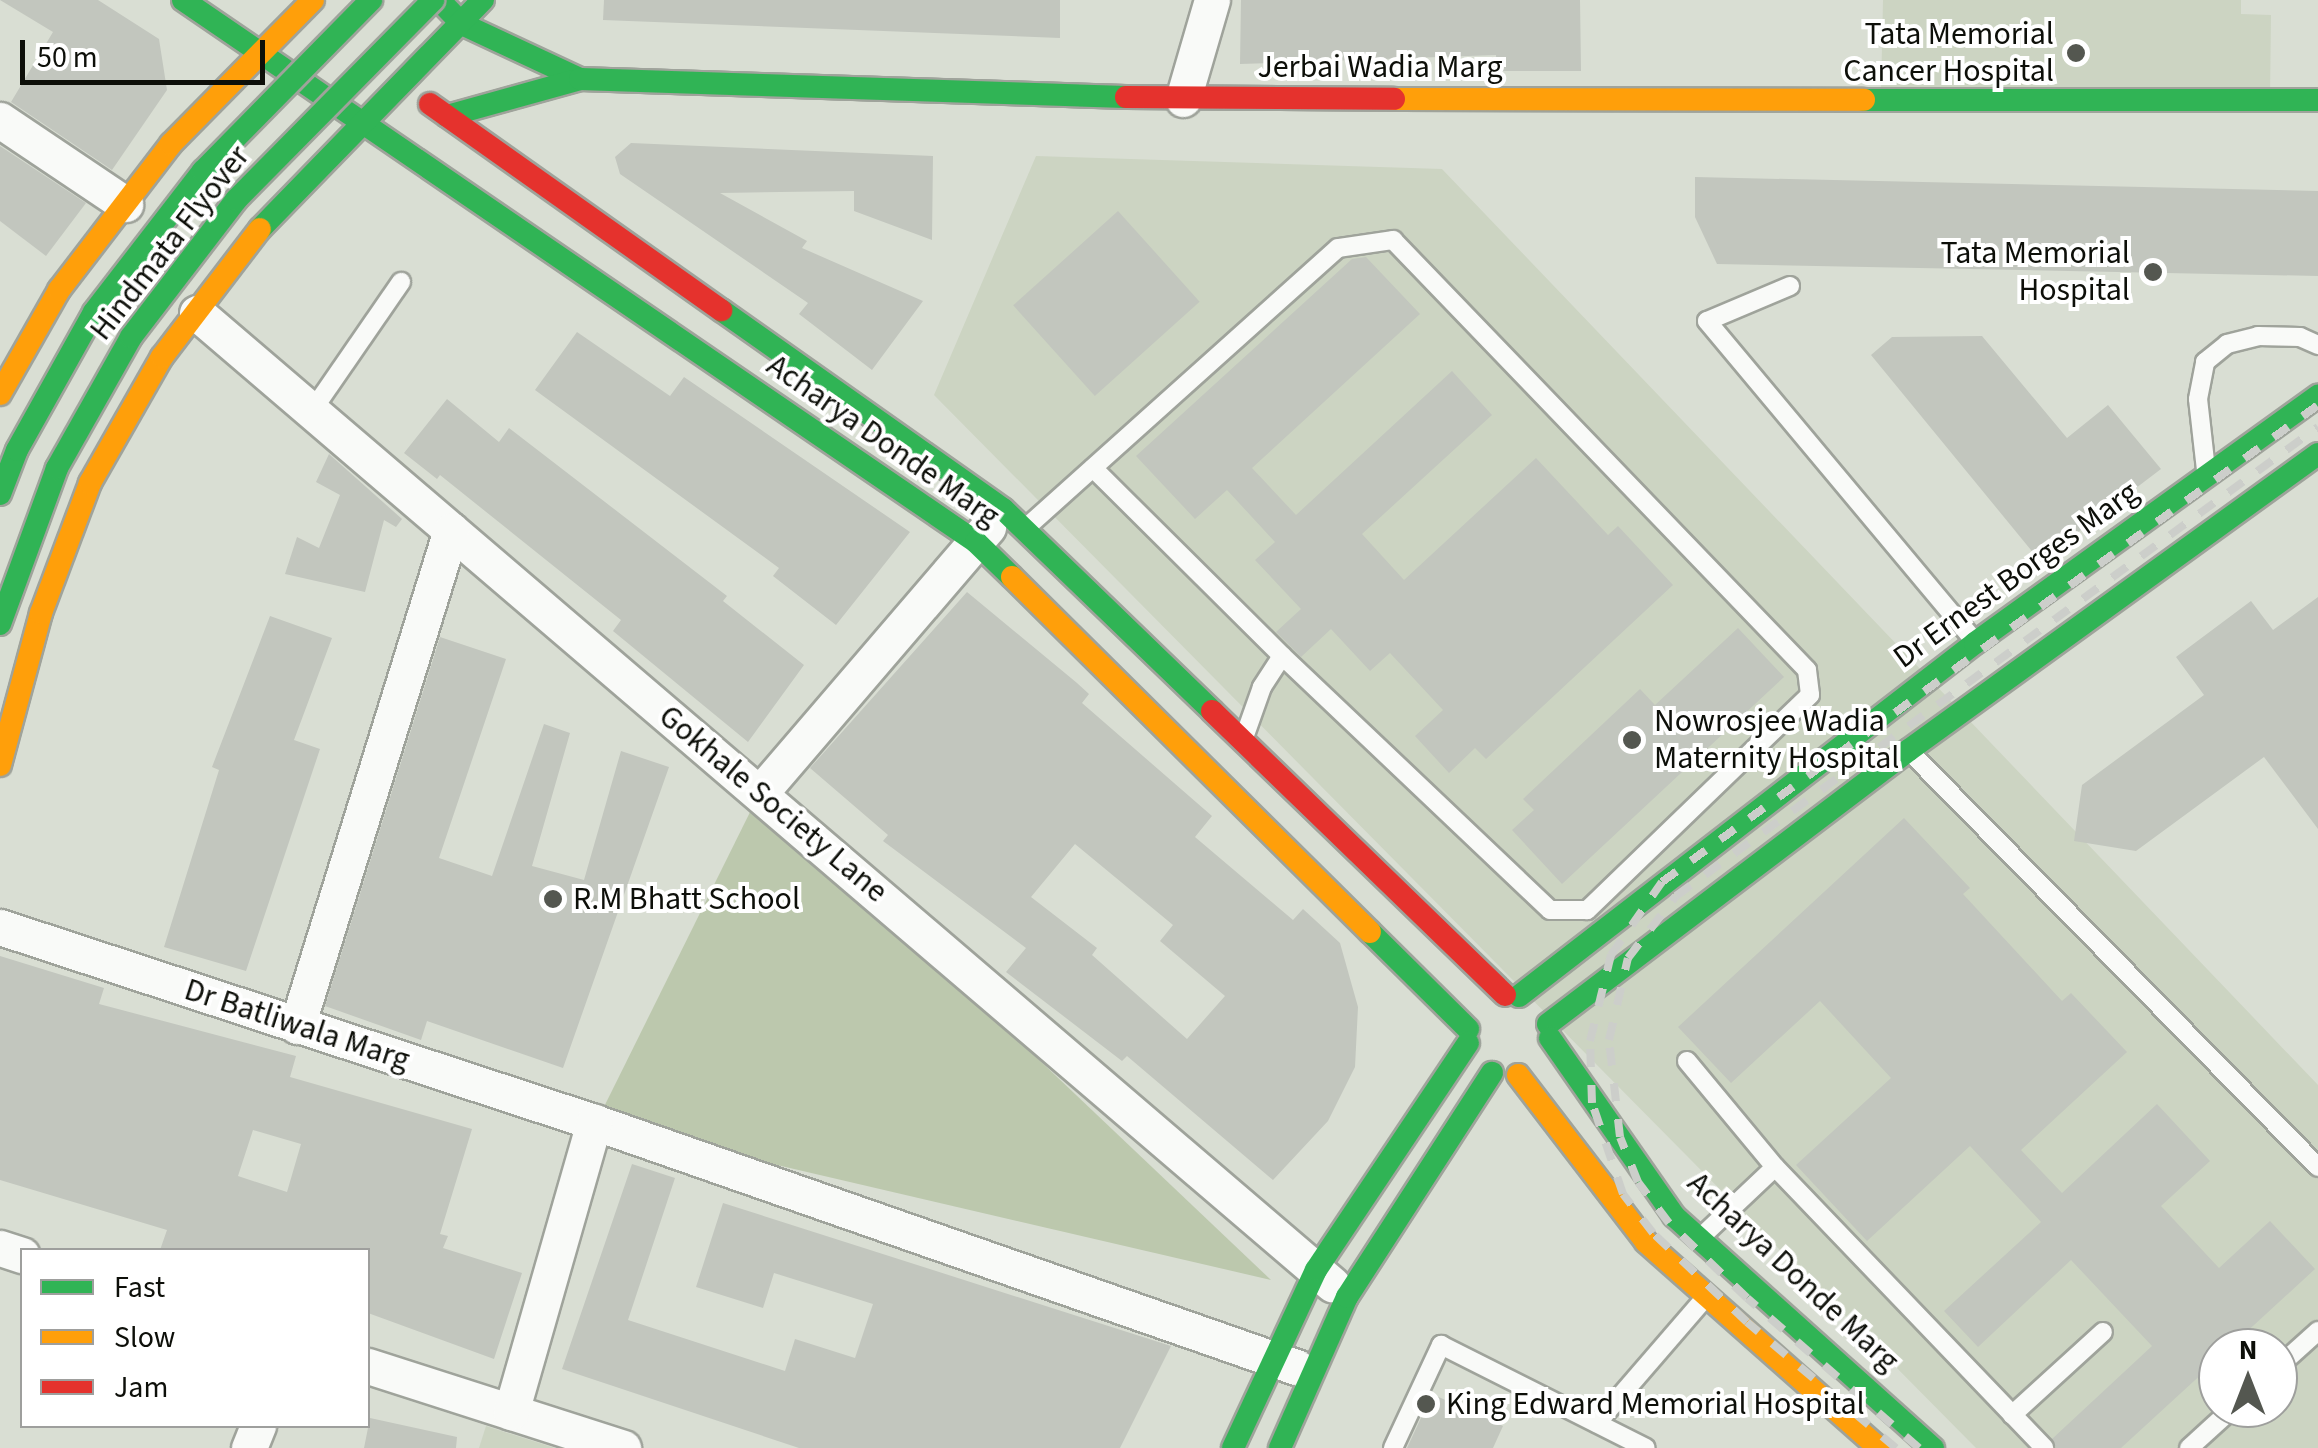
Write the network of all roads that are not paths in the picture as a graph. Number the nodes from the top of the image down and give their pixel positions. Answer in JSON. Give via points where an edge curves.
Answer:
{"nodes":[{"id":1,"x":183,"y":0,"type":"edge"},
{"id":2,"x":280,"y":0,"type":"edge"},
{"id":3,"x":371,"y":0,"type":"edge"},
{"id":4,"x":436,"y":0,"type":"edge"},
{"id":5,"x":483,"y":0,"type":"edge"},
{"id":6,"x":1212,"y":0,"type":"edge"},
{"id":7,"x":307,"y":6,"type":"edge"},
{"id":8,"x":462,"y":24,"type":"junction"},
{"id":9,"x":262,"y":50,"type":"junction"},
{"id":10,"x":580,"y":79,"type":"junction"},
{"id":11,"x":403,"y":85,"type":"junction"},
{"id":12,"x":219,"y":94,"type":"junction"},
{"id":13,"x":1183,"y":100,"type":"junction"},
{"id":14,"x":2318,"y":100,"type":"edge"},
{"id":15,"x":446,"y":116,"type":"junction"},
{"id":16,"x":0,"y":120,"type":"edge"},
{"id":17,"x":366,"y":124,"type":"junction"},
{"id":18,"x":312,"y":181,"type":"junction"},
{"id":19,"x":125,"y":204,"type":"junction"},
{"id":20,"x":401,"y":282,"type":"dead end"},
{"id":21,"x":1790,"y":286,"type":"dead end"},
{"id":22,"x":197,"y":313,"type":"junction"},
{"id":23,"x":2318,"y":345,"type":"edge"},
{"id":24,"x":0,"y":394,"type":"edge"},
{"id":25,"x":2318,"y":396,"type":"edge"},
{"id":26,"x":312,"y":411,"type":"junction"},
{"id":27,"x":2318,"y":454,"type":"edge"},
{"id":28,"x":1093,"y":468,"type":"junction"},
{"id":29,"x":2207,"y":476,"type":"junction"},
{"id":30,"x":0,"y":494,"type":"edge"},
{"id":31,"x":1014,"y":520,"type":"junction"},
{"id":32,"x":450,"y":530,"type":"junction"},
{"id":33,"x":976,"y":542,"type":"junction"},
{"id":34,"x":2067,"y":576,"type":"junction"},
{"id":35,"x":2096,"y":614,"type":"junction"},
{"id":36,"x":0,"y":624,"type":"edge"},
{"id":37,"x":1975,"y":643,"type":"junction"},
{"id":38,"x":1282,"y":656,"type":"junction"},
{"id":39,"x":1243,"y":741,"type":"junction"},
{"id":40,"x":1909,"y":750,"type":"junction"},
{"id":41,"x":0,"y":765,"type":"edge"},
{"id":42,"x":761,"y":792,"type":"junction"},
{"id":43,"x":0,"y":927,"type":"edge"},
{"id":44,"x":1512,"y":995,"type":"junction"},
{"id":45,"x":297,"y":1026,"type":"junction"},
{"id":46,"x":1549,"y":1031,"type":"junction"},
{"id":47,"x":1468,"y":1036,"type":"junction"},
{"id":48,"x":1686,"y":1061,"type":"dead end"},
{"id":49,"x":1492,"y":1073,"type":"junction"},
{"id":50,"x":1518,"y":1076,"type":"junction"},
{"id":51,"x":594,"y":1122,"type":"junction"},
{"id":52,"x":1775,"y":1167,"type":"junction"},
{"id":53,"x":2318,"y":1167,"type":"edge"},
{"id":54,"x":1674,"y":1216,"type":"junction"},
{"id":55,"x":1700,"y":1238,"type":"junction"},
{"id":56,"x":1646,"y":1242,"type":"junction"},
{"id":57,"x":1316,"y":1270,"type":"junction"},
{"id":58,"x":1707,"y":1295,"type":"junction"},
{"id":59,"x":1347,"y":1297,"type":"junction"},
{"id":60,"x":2318,"y":1331,"type":"edge"},
{"id":61,"x":2103,"y":1332,"type":"dead end"},
{"id":62,"x":2298,"y":1349,"type":"edge"},
{"id":63,"x":1274,"y":1357,"type":"junction"},
{"id":64,"x":370,"y":1367,"type":"edge"},
{"id":65,"x":1313,"y":1374,"type":"junction"},
{"id":66,"x":511,"y":1412,"type":"junction"},
{"id":67,"x":2012,"y":1414,"type":"junction"},
{"id":68,"x":1597,"y":1423,"type":"junction"},
{"id":69,"x":2212,"y":1428,"type":"edge"},
{"id":70,"x":624,"y":1448,"type":"edge"},
{"id":71,"x":1233,"y":1448,"type":"edge"},
{"id":72,"x":1280,"y":1448,"type":"edge"},
{"id":73,"x":1393,"y":1448,"type":"edge"},
{"id":74,"x":1646,"y":1448,"type":"edge"},
{"id":75,"x":1879,"y":1448,"type":"edge"},
{"id":76,"x":1933,"y":1448,"type":"edge"},
{"id":77,"x":2044,"y":1448,"type":"edge"},
{"id":78,"x":2190,"y":1448,"type":"edge"}],
"edges":[{"from":1,"to":9,"type":"main road","name":"Acharya Donde Marg"},
{"from":2,"to":7,"type":"main road","name":"Acharya Donde Marg"},
{"from":3,"to":30,"type":"main road","name":"Hindmata Flyover","bridge":true,"via":[[203,172],[94,312],[17,450]]},
{"from":4,"to":8,"type":"main road"},
{"from":4,"to":36,"type":"main road","name":"Hindmata Flyover","bridge":true,"via":[[236,200],[131,337],[57,468]]},
{"from":5,"to":8,"type":"main road"},
{"from":6,"to":13,"type":"street"},
{"from":7,"to":9,"type":"main road"},
{"from":7,"to":11,"type":"main road","name":"Acharya Donde Marg"},
{"from":8,"to":10,"type":"main road"},
{"from":8,"to":11,"type":"main road"},
{"from":9,"to":12,"type":"main road"},
{"from":9,"to":17,"type":"main road","name":"Acharya Donde Marg"},
{"from":10,"to":13,"type":"main road","name":"Jerbai Wadia Marg"},
{"from":10,"to":15,"type":"main road","name":"Jerbai Wadia Marg"},
{"from":11,"to":15,"type":"main road","name":"Acharya Donde Marg"},
{"from":11,"to":17,"type":"main road"},
{"from":12,"to":18,"type":"main road"},
{"from":12,"to":19,"type":"main road"},
{"from":13,"to":14,"type":"main road","name":"Jerbai Wadia Marg"},
{"from":15,"to":31,"type":"main road","name":"Acharya Donde Marg"},
{"from":16,"to":19,"type":"street"},
{"from":17,"to":18,"type":"main road"},
{"from":17,"to":33,"type":"main road","name":"Acharya Donde Marg"},
{"from":18,"to":22,"type":"main road","via":[[264,224]]},
{"from":19,"to":24,"type":"main road","via":[[59,290]]},
{"from":20,"to":26,"type":"lane"},
{"from":21,"to":37,"type":"lane","via":[[1707,322]]},
{"from":22,"to":26,"type":"street","name":"Gokhale Society Lane"},
{"from":22,"to":41,"type":"main road","via":[[162,357],[90,484],[40,613]]},
{"from":23,"to":29,"type":"lane","via":[[2258,336],[2227,344],[2206,362],[2198,400]]},
{"from":25,"to":29,"type":"main road","name":"Dr Ernest Borges Marg"},
{"from":26,"to":32,"type":"street","name":"Gokhale Society Lane"},
{"from":27,"to":35,"type":"main road"},
{"from":28,"to":31,"type":"lane"},
{"from":28,"to":38,"type":"lane"},
{"from":28,"to":38,"type":"lane","via":[[1338,248],[1393,240],[1807,670],[1810,695],[1587,910],[1550,910]]},
{"from":29,"to":34,"type":"main road","name":"Dr Ernest Borges Marg"},
{"from":31,"to":33,"type":"street"},
{"from":31,"to":39,"type":"main road","name":"Acharya Donde Marg"},
{"from":32,"to":42,"type":"street","name":"Gokhale Society Lane"},
{"from":32,"to":45,"type":"street"},
{"from":33,"to":42,"type":"street"},
{"from":33,"to":47,"type":"main road","name":"Acharya Donde Marg"},
{"from":34,"to":35,"type":"main road"},
{"from":34,"to":37,"type":"main road","name":"Dr Ernest Borges Marg"},
{"from":35,"to":40,"type":"main road"},
{"from":37,"to":44,"type":"main road","name":"Dr Ernest Borges Marg"},
{"from":38,"to":39,"type":"lane","via":[[1262,687]]},
{"from":39,"to":44,"type":"main road","name":"Acharya Donde Marg"},
{"from":40,"to":46,"type":"main road"},
{"from":40,"to":53,"type":"lane"},
{"from":42,"to":57,"type":"street","name":"Gokhale Society Lane"},
{"from":43,"to":45,"type":"street","name":"Dr Batliwala Marg"},
{"from":44,"to":46,"type":"main road","via":[[1542,1011]]},
{"from":44,"to":47,"type":"main road","via":[[1480,1007]]},
{"from":45,"to":51,"type":"street","name":"Dr Batliwala Marg"},
{"from":46,"to":50,"type":"main road","via":[[1540,1062]]},
{"from":46,"to":54,"type":"main road","name":"Acharya Donde Marg"},
{"from":47,"to":49,"type":"main road"},
{"from":47,"to":57,"type":"main road"},
{"from":48,"to":52,"type":"lane"},
{"from":49,"to":50,"type":"main road"},
{"from":49,"to":59,"type":"main road"},
{"from":50,"to":56,"type":"main road"},
{"from":51,"to":63,"type":"street","name":"Dr Batliwala Marg"},
{"from":51,"to":66,"type":"street"},
{"from":52,"to":55,"type":"lane"},
{"from":52,"to":67,"type":"lane"},
{"from":54,"to":55,"type":"main road","name":"Acharya Donde Marg"},
{"from":54,"to":56,"type":"main road"},
{"from":55,"to":76,"type":"main road","name":"Acharya Donde Marg"},
{"from":56,"to":58,"type":"main road"},
{"from":57,"to":59,"type":"street","name":"Gokhale Society Lane"},
{"from":57,"to":63,"type":"main road"},
{"from":58,"to":68,"type":"lane"},
{"from":58,"to":75,"type":"main road"},
{"from":59,"to":65,"type":"main road"},
{"from":60,"to":62,"type":"lane"},
{"from":61,"to":67,"type":"lane"},
{"from":63,"to":65,"type":"street","name":"Dr Batliwala Marg"},
{"from":63,"to":71,"type":"main road"},
{"from":64,"to":66,"type":"street"},
{"from":65,"to":72,"type":"main road"},
{"from":66,"to":70,"type":"street"},
{"from":67,"to":77,"type":"lane"},
{"from":68,"to":73,"type":"lane","via":[[1441,1345]]},
{"from":68,"to":74,"type":"lane"},
{"from":69,"to":78,"type":"lane"}]}
